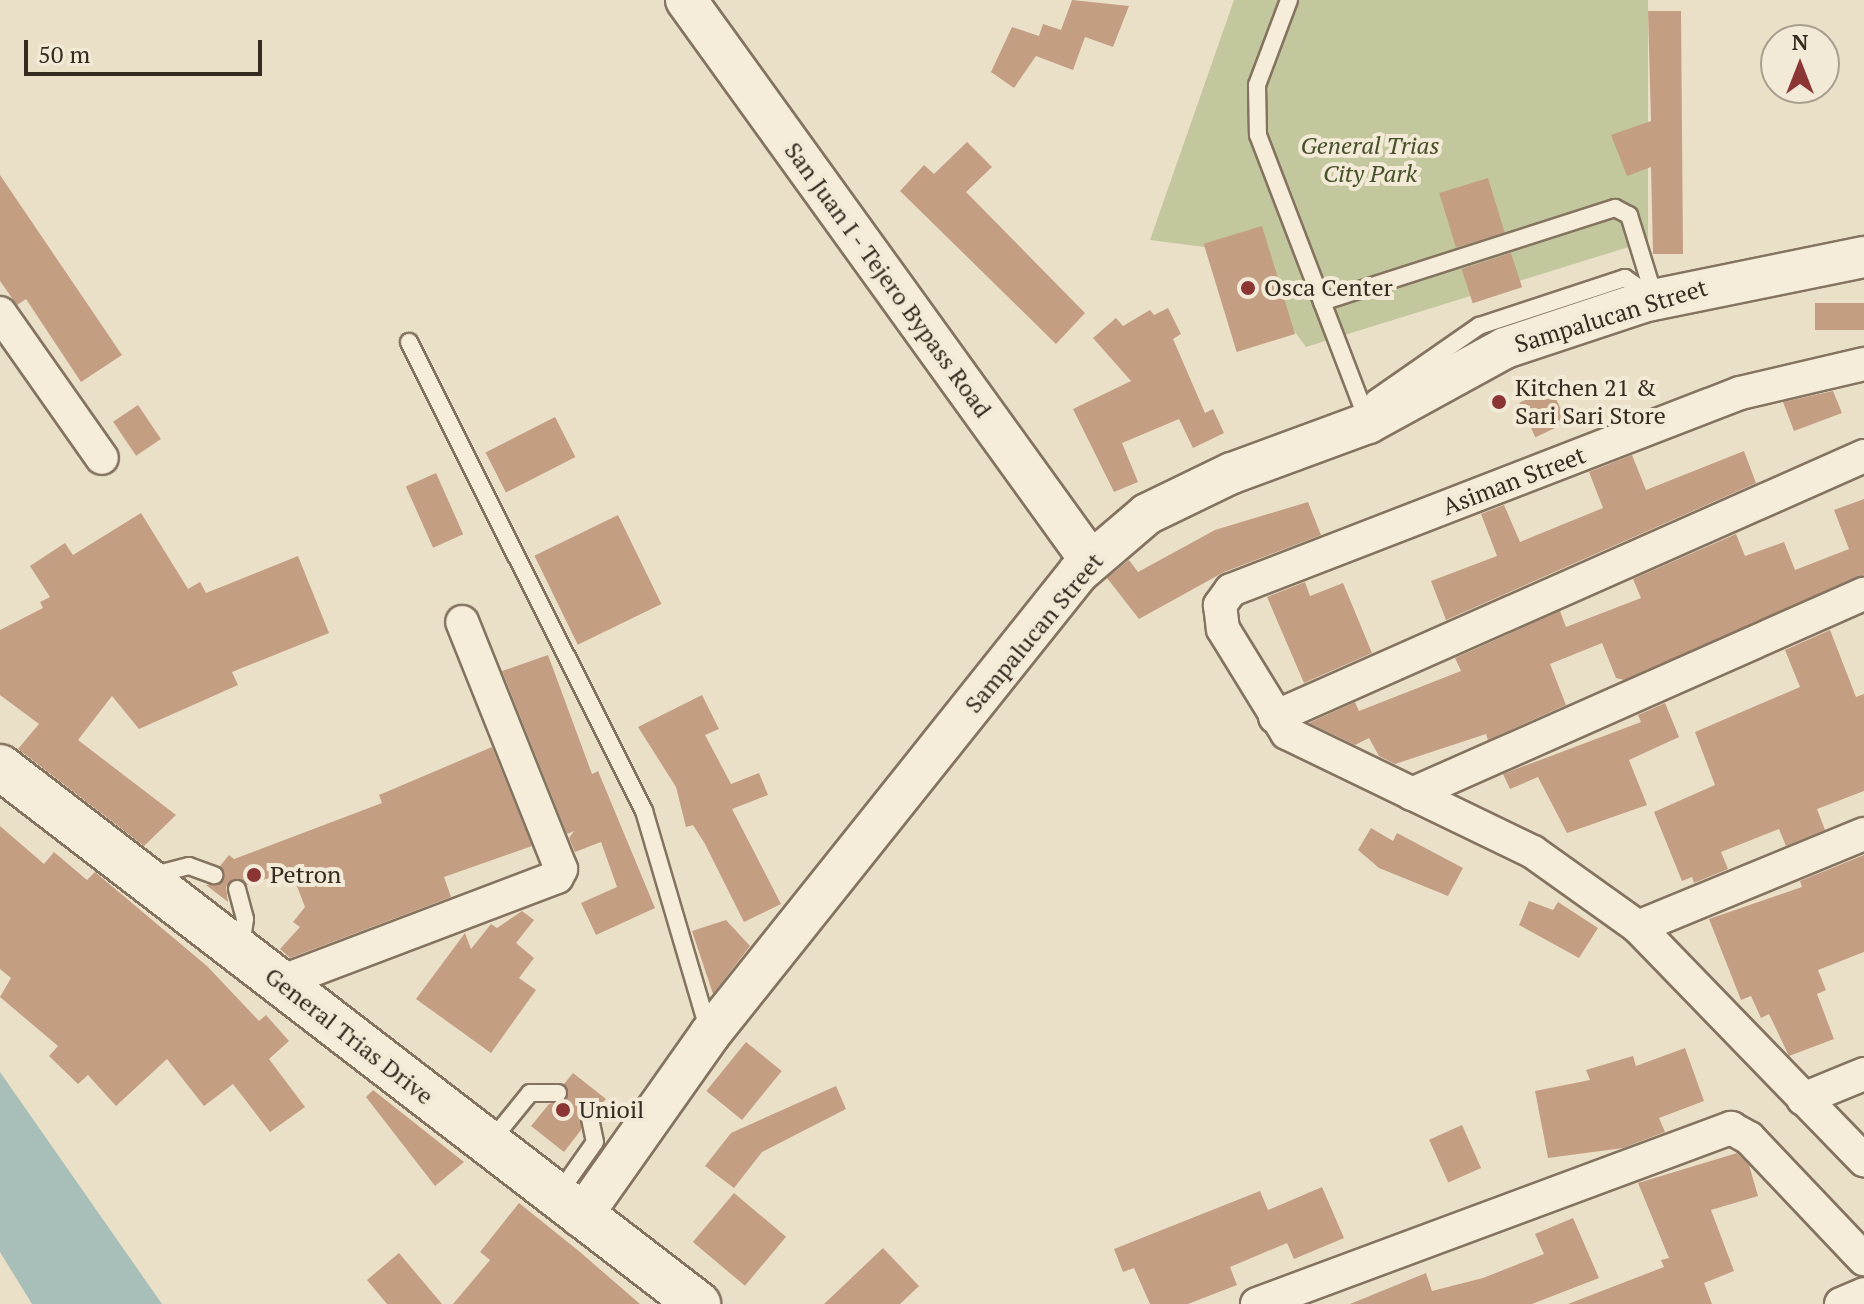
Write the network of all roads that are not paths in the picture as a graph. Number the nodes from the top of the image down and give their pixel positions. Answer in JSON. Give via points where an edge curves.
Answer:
{"nodes":[{"id":1,"x":686,"y":0,"type":"edge"},
{"id":2,"x":1289,"y":0,"type":"edge"},
{"id":3,"x":1864,"y":257,"type":"edge"},
{"id":4,"x":1655,"y":299,"type":"junction"},
{"id":5,"x":1322,"y":302,"type":"junction"},
{"id":6,"x":0,"y":313,"type":"edge"},
{"id":7,"x":409,"y":342,"type":"dead end"},
{"id":8,"x":1864,"y":364,"type":"edge"},
{"id":9,"x":1365,"y":415,"type":"junction"},
{"id":10,"x":1864,"y":456,"type":"edge"},
{"id":11,"x":102,"y":458,"type":"dead end"},
{"id":12,"x":1090,"y":560,"type":"junction"},
{"id":13,"x":1864,"y":594,"type":"edge"},
{"id":14,"x":462,"y":622,"type":"dead end"},
{"id":15,"x":1275,"y":717,"type":"junction"},
{"id":16,"x":0,"y":767,"type":"edge"},
{"id":17,"x":1412,"y":794,"type":"junction"},
{"id":18,"x":1864,"y":834,"type":"edge"},
{"id":19,"x":214,"y":875,"type":"dead end"},
{"id":20,"x":143,"y":879,"type":"junction"},
{"id":21,"x":237,"y":889,"type":"dead end"},
{"id":22,"x":1638,"y":927,"type":"junction"},
{"id":23,"x":241,"y":954,"type":"junction"},
{"id":24,"x":283,"y":981,"type":"junction"},
{"id":25,"x":710,"y":1034,"type":"junction"},
{"id":26,"x":1864,"y":1074,"type":"edge"},
{"id":27,"x":558,"y":1093,"type":"dead end"},
{"id":28,"x":1803,"y":1099,"type":"junction"},
{"id":29,"x":590,"y":1119,"type":"dead end"},
{"id":30,"x":488,"y":1145,"type":"junction"},
{"id":31,"x":609,"y":1150,"type":"junction"},
{"id":32,"x":1864,"y":1160,"type":"edge"},
{"id":33,"x":568,"y":1208,"type":"junction"},
{"id":34,"x":1864,"y":1259,"type":"edge"},
{"id":35,"x":1864,"y":1294,"type":"edge"},
{"id":36,"x":698,"y":1304,"type":"edge"},
{"id":37,"x":1257,"y":1304,"type":"edge"},
{"id":38,"x":1841,"y":1304,"type":"edge"}],
"edges":[{"from":1,"to":12,"type":"street","name":"San Juan I - Tejero Bypass Road"},
{"from":2,"to":5,"type":"lane","via":[[1257,85],[1258,135]]},
{"from":3,"to":4,"type":"street","name":"Sampalucan Street"},
{"from":4,"to":5,"type":"lane","via":[[1629,215],[1615,208]]},
{"from":4,"to":9,"type":"street","name":"Sampalucan Street","via":[[1505,348]]},
{"from":5,"to":9,"type":"lane"},
{"from":6,"to":11,"type":"street"},
{"from":7,"to":25,"type":"lane","via":[[644,811]]},
{"from":8,"to":15,"type":"street","name":"Asiman Street","via":[[1740,393],[1231,590],[1220,605],[1223,629]]},
{"from":9,"to":12,"type":"street","name":"Sampalucan Street","via":[[1147,514]]},
{"from":10,"to":15,"type":"street"},
{"from":12,"to":25,"type":"street","name":"Sampalucan Street"},
{"from":13,"to":17,"type":"street"},
{"from":14,"to":24,"type":"street","via":[[561,869],[557,877]]},
{"from":15,"to":17,"type":"street","via":[[1299,741]]},
{"from":16,"to":20,"type":"main road","name":"General Trias Drive"},
{"from":17,"to":22,"type":"street","via":[[1533,852]]},
{"from":18,"to":22,"type":"street"},
{"from":19,"to":20,"type":"lane","via":[[189,866]]},
{"from":20,"to":23,"type":"main road","name":"General Trias Drive"},
{"from":21,"to":23,"type":"lane","via":[[245,919]]},
{"from":22,"to":28,"type":"street"},
{"from":23,"to":24,"type":"main road","name":"General Trias Drive"},
{"from":24,"to":30,"type":"main road","name":"General Trias Drive"},
{"from":25,"to":31,"type":"street","name":"Sampalucan Street"},
{"from":26,"to":28,"type":"street"},
{"from":27,"to":30,"type":"lane","via":[[530,1093]]},
{"from":28,"to":32,"type":"street"},
{"from":29,"to":31,"type":"lane"},
{"from":30,"to":33,"type":"main road","name":"General Trias Drive"},
{"from":31,"to":33,"type":"street","name":"Sampalucan Street"},
{"from":33,"to":36,"type":"main road","name":"General Trias Drive"},
{"from":34,"to":37,"type":"street","via":[[1749,1138],[1731,1128]]},
{"from":35,"to":38,"type":"street"}]}
